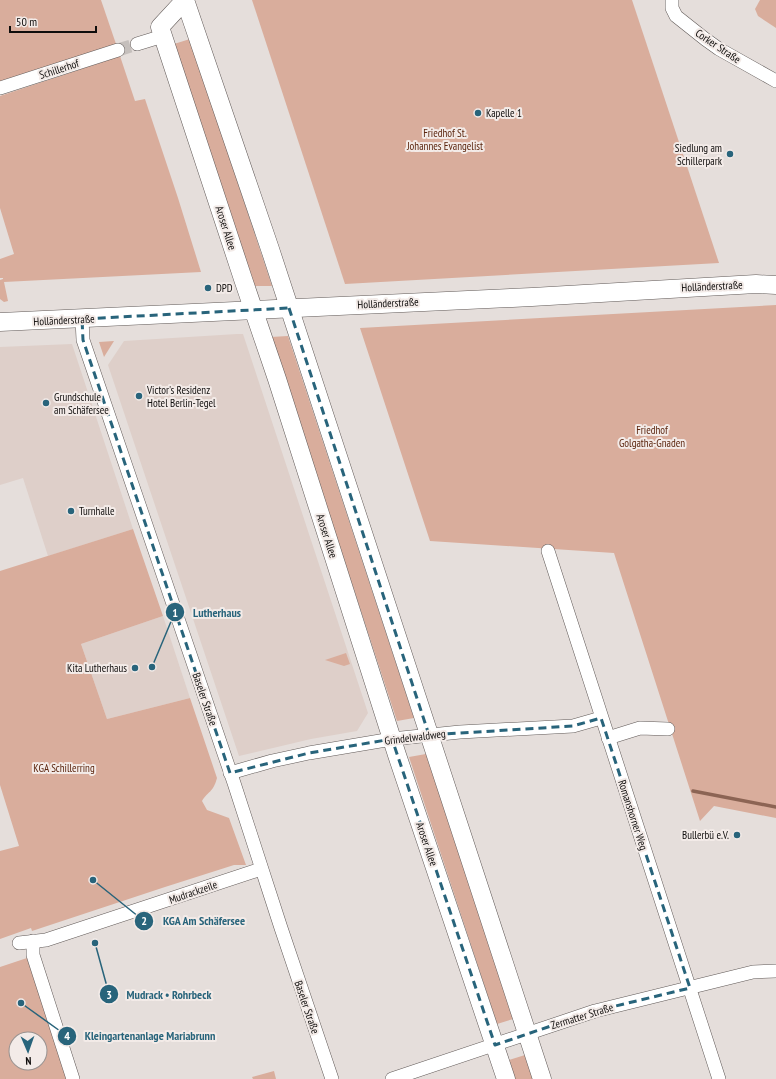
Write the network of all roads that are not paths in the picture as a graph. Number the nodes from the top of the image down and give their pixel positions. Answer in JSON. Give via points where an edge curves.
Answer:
{"nodes":[{"id":1,"x":672,"y":1,"type":"edge"},
{"id":2,"x":163,"y":36,"type":"junction"},
{"id":3,"x":137,"y":44,"type":"tunnel mouth"},
{"id":4,"x":118,"y":50,"type":"tunnel mouth"},
{"id":5,"x":776,"y":81,"type":"edge"},
{"id":6,"x":0,"y":88,"type":"edge"},
{"id":7,"x":776,"y":285,"type":"edge"},
{"id":8,"x":289,"y":308,"type":"junction"},
{"id":9,"x":253,"y":310,"type":"junction"},
{"id":10,"x":82,"y":319,"type":"junction"},
{"id":11,"x":0,"y":322,"type":"edge"},
{"id":12,"x":548,"y":551,"type":"dead end"},
{"id":13,"x":601,"y":718,"type":"junction"},
{"id":14,"x":668,"y":729,"type":"dead end"},
{"id":15,"x":429,"y":735,"type":"junction"},
{"id":16,"x":608,"y":738,"type":"junction"},
{"id":17,"x":392,"y":739,"type":"junction"},
{"id":18,"x":230,"y":773,"type":"junction"},
{"id":19,"x":261,"y":869,"type":"junction"},
{"id":20,"x":33,"y":941,"type":"junction"},
{"id":21,"x":19,"y":943,"type":"dead end"},
{"id":22,"x":776,"y":971,"type":"edge"},
{"id":23,"x":690,"y":988,"type":"junction"},
{"id":24,"x":527,"y":1034,"type":"junction"},
{"id":25,"x":495,"y":1045,"type":"junction"},
{"id":26,"x":73,"y":1079,"type":"edge"},
{"id":27,"x":332,"y":1079,"type":"edge"},
{"id":28,"x":392,"y":1079,"type":"edge"},
{"id":29,"x":506,"y":1079,"type":"edge"},
{"id":30,"x":542,"y":1079,"type":"edge"},
{"id":31,"x":719,"y":1079,"type":"edge"}],
"edges":[{"from":1,"to":5,"type":"street","name":"Corker Straße","via":[[676,16],[719,50]]},
{"from":2,"to":3,"type":"street"},
{"from":2,"to":8,"type":"main road","via":[[160,27],[185,0]]},
{"from":2,"to":9,"type":"main road","name":"Aroser Allee"},
{"from":4,"to":6,"type":"street","name":"Schillerhof"},
{"from":7,"to":8,"type":"main road","name":"Holländerstraße"},
{"from":8,"to":9,"type":"main road","name":"Holländerstraße"},
{"from":8,"to":15,"type":"main road"},
{"from":9,"to":10,"type":"main road","name":"Holländerstraße"},
{"from":9,"to":17,"type":"main road","name":"Aroser Allee"},
{"from":10,"to":11,"type":"main road","name":"Holländerstraße"},
{"from":10,"to":18,"type":"street","name":"Baseler Straße","via":[[83,340]]},
{"from":12,"to":13,"type":"street","name":"Romanshorner Weg"},
{"from":13,"to":15,"type":"street","name":"Grindelwaldweg","via":[[573,726]]},
{"from":13,"to":16,"type":"street","name":"Romanshorner Weg"},
{"from":14,"to":16,"type":"street","via":[[640,728]]},
{"from":15,"to":17,"type":"street","name":"Grindelwaldweg"},
{"from":15,"to":24,"type":"main road"},
{"from":16,"to":23,"type":"street","name":"Romanshorner Weg"},
{"from":17,"to":18,"type":"street","name":"Grindelwaldweg","via":[[309,753]]},
{"from":17,"to":25,"type":"main road","name":"Aroser Allee"},
{"from":18,"to":19,"type":"street","name":"Baseler Straße"},
{"from":19,"to":20,"type":"street","name":"Mudrackzeile","via":[[46,940]]},
{"from":19,"to":27,"type":"street","name":"Baseler Straße"},
{"from":20,"to":21,"type":"street","name":"Mudrackzeile"},
{"from":20,"to":26,"type":"street","via":[[33,955]]},
{"from":22,"to":23,"type":"street","name":"Zermatter Straße","via":[[753,972]]},
{"from":23,"to":24,"type":"street","name":"Zermatter Straße","via":[[596,1011]]},
{"from":23,"to":31,"type":"street","name":"Romanshorner Weg"},
{"from":24,"to":25,"type":"street","name":"Zermatter Straße"},
{"from":24,"to":30,"type":"main road"},
{"from":25,"to":28,"type":"street","name":"Zermatter Straße"},
{"from":25,"to":29,"type":"main road","name":"Aroser Allee"}]}
